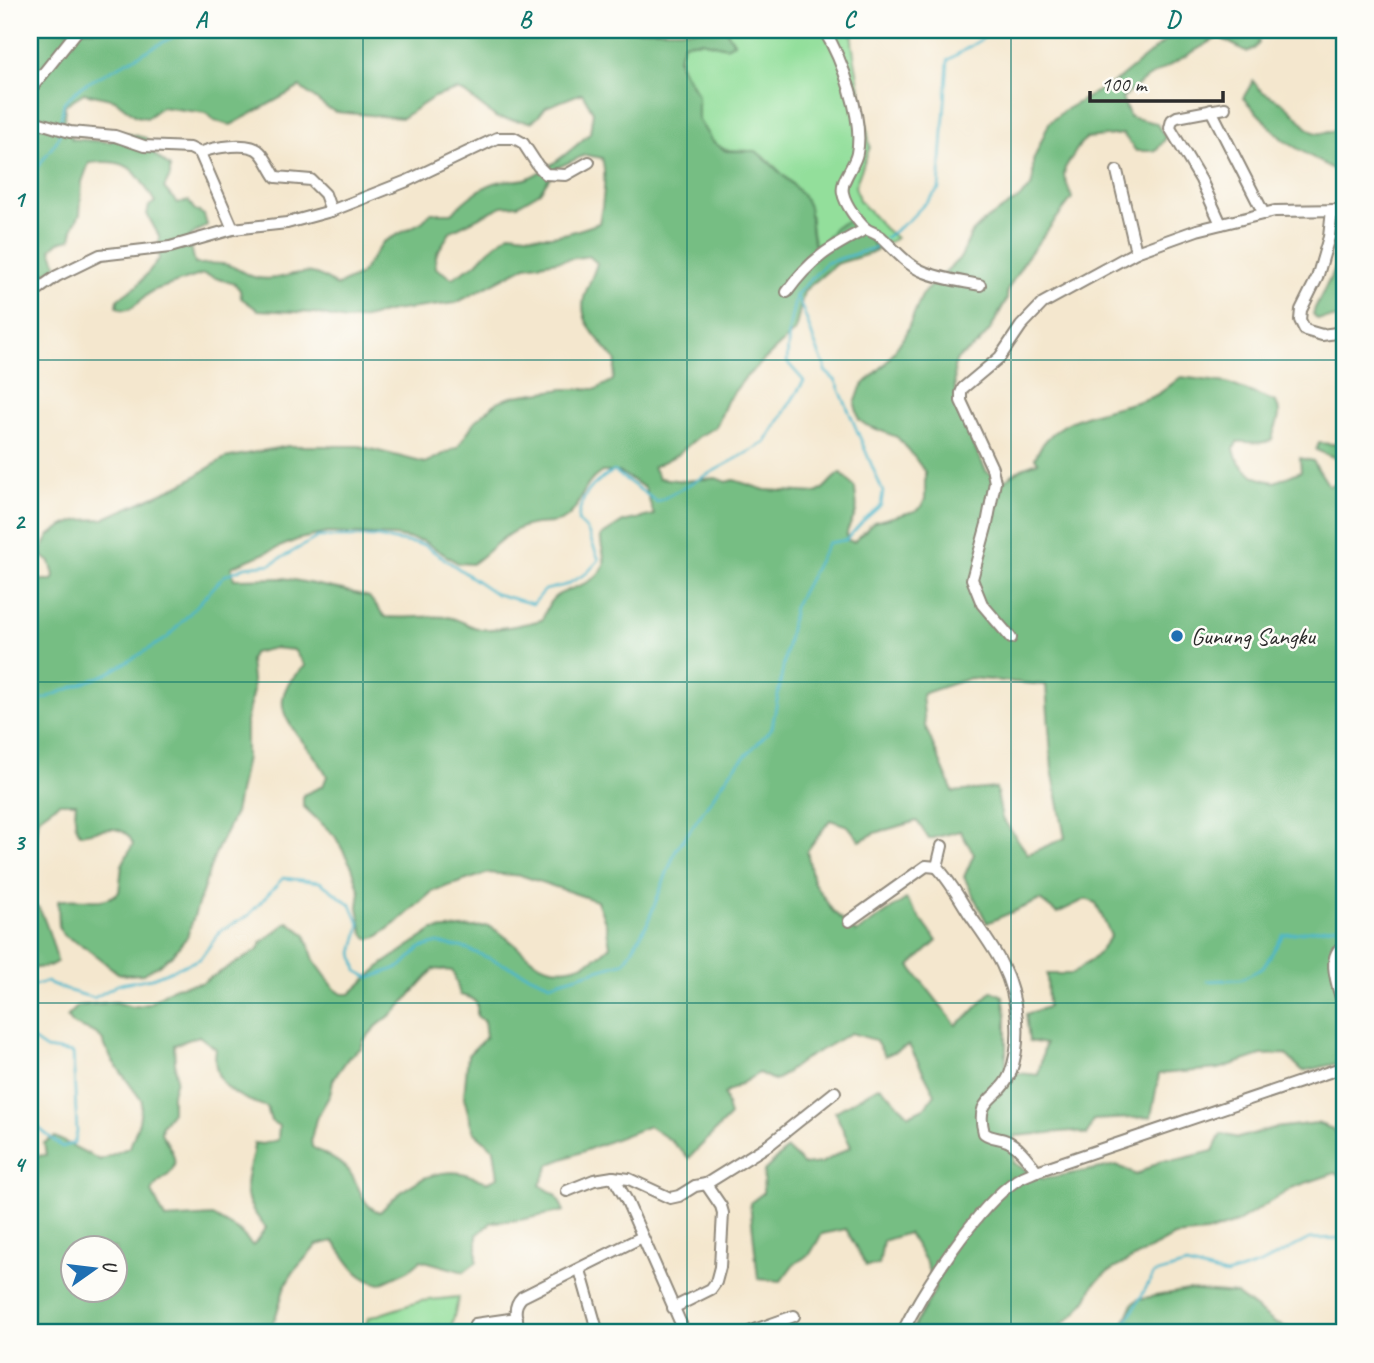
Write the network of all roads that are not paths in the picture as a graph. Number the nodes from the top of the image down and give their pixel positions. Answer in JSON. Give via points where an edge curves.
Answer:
{"nodes":[{"id":1,"x":78,"y":30,"type":"edge"},
{"id":2,"x":824,"y":30,"type":"edge"},
{"id":3,"x":30,"y":90,"type":"edge"},
{"id":4,"x":1225,"y":108,"type":"dead end"},
{"id":5,"x":1211,"y":110,"type":"junction"},
{"id":6,"x":30,"y":120,"type":"edge"},
{"id":7,"x":200,"y":153,"type":"junction"},
{"id":8,"x":589,"y":162,"type":"dead end"},
{"id":9,"x":1117,"y":171,"type":"dead end"},
{"id":10,"x":331,"y":211,"type":"junction"},
{"id":11,"x":1338,"y":211,"type":"edge"},
{"id":12,"x":1264,"y":214,"type":"junction"},
{"id":13,"x":1221,"y":224,"type":"junction"},
{"id":14,"x":233,"y":229,"type":"junction"},
{"id":15,"x":866,"y":229,"type":"junction"},
{"id":16,"x":1136,"y":252,"type":"junction"},
{"id":17,"x":980,"y":285,"type":"dead end"},
{"id":18,"x":788,"y":292,"type":"dead end"},
{"id":19,"x":30,"y":295,"type":"edge"},
{"id":20,"x":1344,"y":332,"type":"edge"},
{"id":21,"x":1011,"y":638,"type":"dead end"},
{"id":22,"x":942,"y":846,"type":"dead end"},
{"id":23,"x":937,"y":867,"type":"junction"},
{"id":24,"x":849,"y":922,"type":"dead end"},
{"id":25,"x":1344,"y":946,"type":"edge"},
{"id":26,"x":1344,"y":1009,"type":"edge"},
{"id":27,"x":1344,"y":1067,"type":"edge"},
{"id":28,"x":835,"y":1092,"type":"dead end"},
{"id":29,"x":1037,"y":1171,"type":"junction"},
{"id":30,"x":612,"y":1177,"type":"junction"},
{"id":31,"x":706,"y":1184,"type":"junction"},
{"id":32,"x":567,"y":1191,"type":"dead end"},
{"id":33,"x":642,"y":1237,"type":"junction"},
{"id":34,"x":580,"y":1270,"type":"junction"},
{"id":35,"x":673,"y":1308,"type":"junction"},
{"id":36,"x":794,"y":1315,"type":"dead end"},
{"id":37,"x":517,"y":1318,"type":"junction"},
{"id":38,"x":475,"y":1324,"type":"dead end"},
{"id":39,"x":769,"y":1329,"type":"edge"},
{"id":40,"x":521,"y":1333,"type":"edge"},
{"id":41,"x":598,"y":1333,"type":"edge"},
{"id":42,"x":685,"y":1333,"type":"edge"},
{"id":43,"x":746,"y":1333,"type":"edge"},
{"id":44,"x":902,"y":1333,"type":"edge"}],
"edges":[{"from":1,"to":3,"type":"street"},
{"from":2,"to":15,"type":"street","via":[[837,50],[851,90],[858,136],[843,194]]},
{"from":4,"to":5,"type":"street"},
{"from":5,"to":12,"type":"street"},
{"from":5,"to":13,"type":"street","via":[[1177,117],[1170,128]]},
{"from":6,"to":7,"type":"street","via":[[70,132]]},
{"from":7,"to":10,"type":"street","via":[[248,145],[258,149],[276,177],[311,180],[325,194]]},
{"from":7,"to":14,"type":"street"},
{"from":8,"to":10,"type":"street","via":[[566,175],[546,174],[523,143],[497,138]]},
{"from":9,"to":16,"type":"street"},
{"from":10,"to":14,"type":"street","via":[[287,223]]},
{"from":11,"to":12,"type":"street","via":[[1289,209]]},
{"from":11,"to":20,"type":"street","via":[[1300,320],[1305,330],[1314,334]]},
{"from":12,"to":13,"type":"street"},
{"from":13,"to":16,"type":"street"},
{"from":14,"to":19,"type":"street","via":[[170,247],[100,255]]},
{"from":15,"to":17,"type":"street","via":[[918,269]]},
{"from":15,"to":18,"type":"street","via":[[818,256]]},
{"from":16,"to":21,"type":"street","via":[[1043,303],[1000,357],[961,393],[995,482],[972,579],[982,604]]},
{"from":22,"to":23,"type":"street"},
{"from":23,"to":24,"type":"street","via":[[926,866]]},
{"from":23,"to":29,"type":"street","via":[[1002,965],[1015,1006],[1016,1057],[1008,1078],[985,1105],[980,1118],[984,1133],[1008,1141]]},
{"from":25,"to":26,"type":"street","via":[[1334,960]]},
{"from":27,"to":29,"type":"street"},
{"from":28,"to":31,"type":"street","via":[[770,1144]]},
{"from":29,"to":44,"type":"street","via":[[1017,1180],[992,1202],[929,1285]]},
{"from":30,"to":31,"type":"street","via":[[629,1179],[670,1198]]},
{"from":30,"to":32,"type":"street"},
{"from":30,"to":33,"type":"street"},
{"from":31,"to":35,"type":"street","via":[[722,1206],[719,1275],[711,1289]]},
{"from":33,"to":34,"type":"street"},
{"from":33,"to":35,"type":"street"},
{"from":34,"to":37,"type":"street","via":[[522,1297],[515,1311]]},
{"from":34,"to":41,"type":"street"},
{"from":35,"to":42,"type":"street"},
{"from":36,"to":39,"type":"street"},
{"from":37,"to":38,"type":"street"},
{"from":37,"to":40,"type":"street"},
{"from":39,"to":43,"type":"street"}]}
